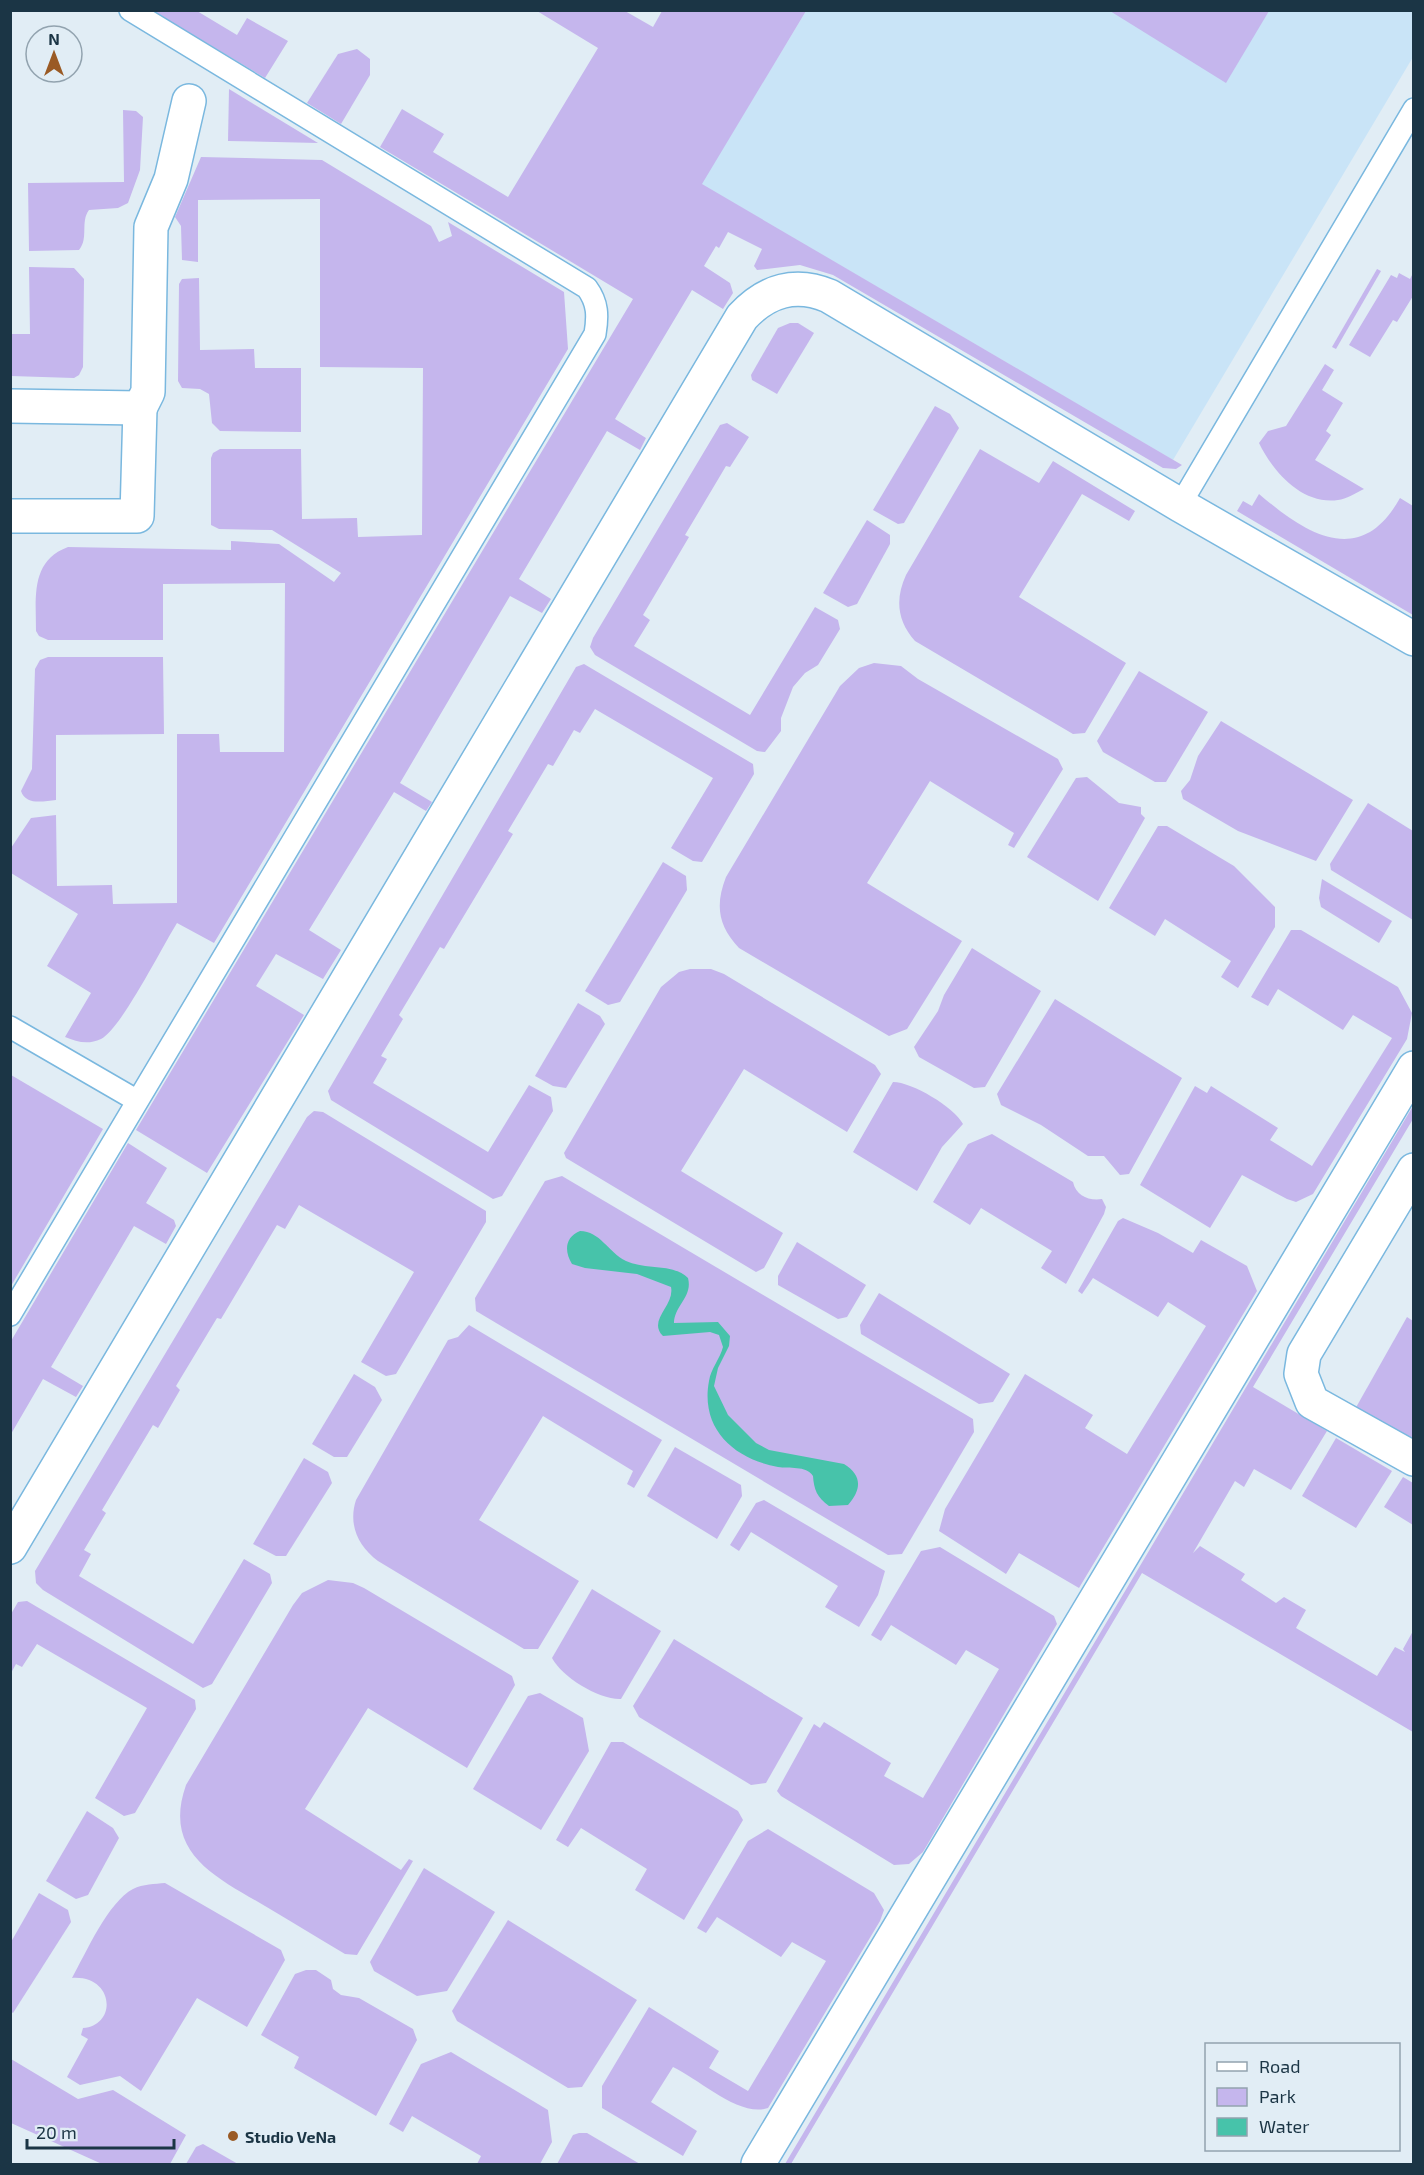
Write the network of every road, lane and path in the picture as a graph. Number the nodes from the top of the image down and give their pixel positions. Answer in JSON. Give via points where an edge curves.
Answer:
{"nodes":[{"id":1,"x":130,"y":10,"type":"edge"},
{"id":2,"x":189,"y":101,"type":"dead end"},
{"id":3,"x":1413,"y":109,"type":"edge"},
{"id":4,"x":10,"y":406,"type":"edge"},
{"id":5,"x":140,"y":408,"type":"junction"},
{"id":6,"x":1180,"y":505,"type":"junction"},
{"id":7,"x":10,"y":516,"type":"edge"},
{"id":8,"x":1413,"y":639,"type":"edge"},
{"id":9,"x":10,"y":1027,"type":"edge"},
{"id":10,"x":1413,"y":1068,"type":"edge"},
{"id":11,"x":136,"y":1100,"type":"junction"},
{"id":12,"x":1413,"y":1170,"type":"edge"},
{"id":13,"x":10,"y":1315,"type":"edge"},
{"id":14,"x":1413,"y":1459,"type":"edge"},
{"id":15,"x":10,"y":1547,"type":"edge"},
{"id":16,"x":758,"y":2164,"type":"edge"}],
"edges":[{"from":1,"to":11,"type":"lane","via":[[587,288],[598,315],[595,334]]},
{"from":2,"to":5,"type":"street","via":[[171,179],[151,227],[148,392]]},
{"from":3,"to":6,"type":"lane"},
{"from":4,"to":5,"type":"street"},
{"from":5,"to":7,"type":"street","via":[[137,516]]},
{"from":6,"to":8,"type":"street"},
{"from":6,"to":15,"type":"street","via":[[829,297],[804,288],[785,289],[753,305],[742,317]]},
{"from":9,"to":11,"type":"lane"},
{"from":10,"to":16,"type":"street"},
{"from":11,"to":13,"type":"lane"},
{"from":12,"to":14,"type":"street","via":[[1304,1354],[1301,1374],[1312,1402]]}]}
